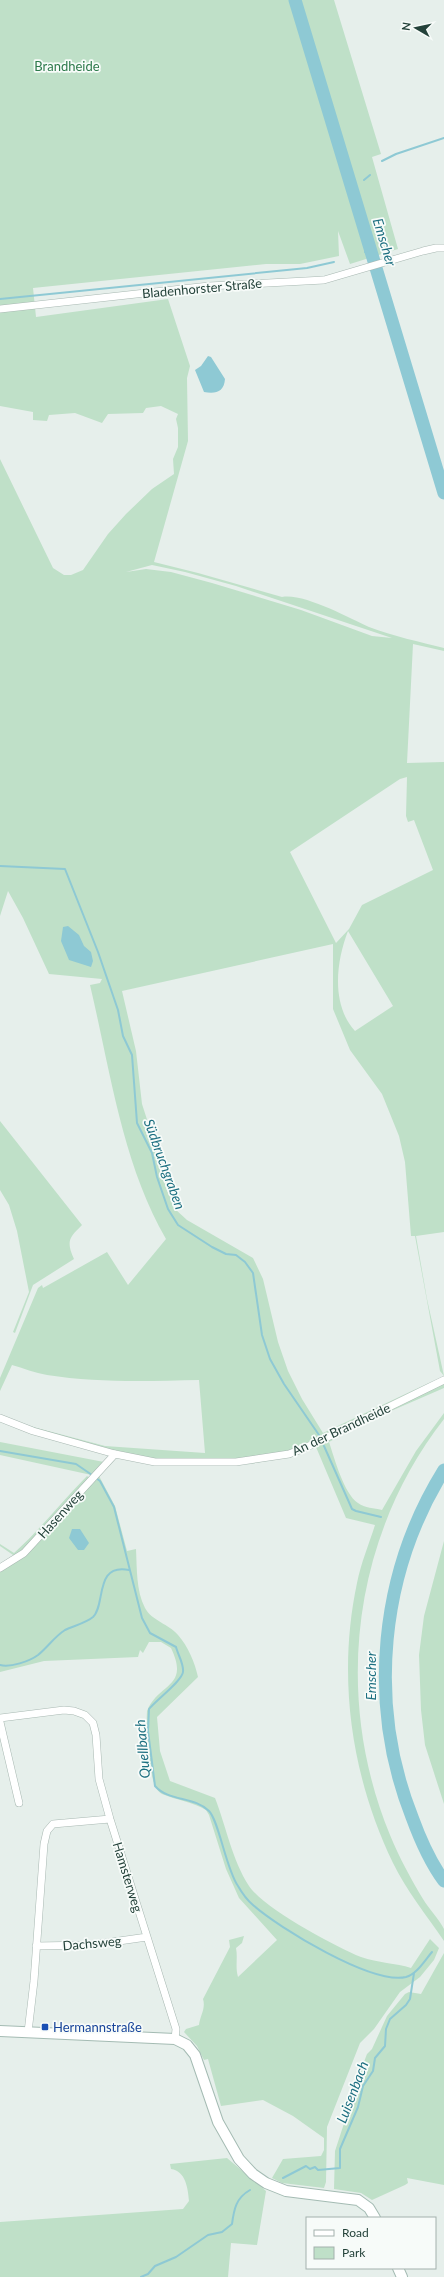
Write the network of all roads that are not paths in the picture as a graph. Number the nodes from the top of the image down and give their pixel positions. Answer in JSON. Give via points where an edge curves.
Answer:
{"nodes":[{"id":1,"x":444,"y":248,"type":"edge"},
{"id":2,"x":0,"y":310,"type":"edge"},
{"id":3,"x":444,"y":1380,"type":"edge"},
{"id":4,"x":0,"y":1418,"type":"edge"},
{"id":5,"x":115,"y":1454,"type":"junction"},
{"id":6,"x":0,"y":1568,"type":"edge"},
{"id":7,"x":0,"y":1718,"type":"edge"},
{"id":8,"x":0,"y":1722,"type":"edge"},
{"id":9,"x":19,"y":1803,"type":"dead end"},
{"id":10,"x":110,"y":1819,"type":"junction"},
{"id":11,"x":147,"y":1937,"type":"junction"},
{"id":12,"x":36,"y":1946,"type":"junction"},
{"id":13,"x":0,"y":2031,"type":"edge"},
{"id":14,"x":28,"y":2032,"type":"junction"},
{"id":15,"x":175,"y":2039,"type":"junction"},
{"id":16,"x":374,"y":2217,"type":"edge"}],
"edges":[{"from":1,"to":2,"type":"street","name":"Bladenhorster Straße","via":[[436,248],[324,280],[209,286]]},
{"from":3,"to":5,"type":"street","name":"An der Brandheide","via":[[289,1454],[236,1462],[155,1462]]},
{"from":4,"to":5,"type":"street","name":"An der Brandheide","via":[[33,1431]]},
{"from":5,"to":6,"type":"street","name":"Hasenweg","via":[[24,1553]]},
{"from":7,"to":10,"type":"street","name":"Hamsterweg","via":[[64,1710],[85,1715],[93,1723],[96,1735],[99,1779]]},
{"from":8,"to":9,"type":"street"},
{"from":10,"to":11,"type":"street","name":"Hamsterweg"},
{"from":10,"to":12,"type":"street","via":[[53,1824],[47,1831]]},
{"from":11,"to":12,"type":"street","name":"Dachsweg","via":[[91,1945]]},
{"from":11,"to":15,"type":"street","name":"Hamsterweg","via":[[176,2029]]},
{"from":12,"to":14,"type":"street"},
{"from":13,"to":14,"type":"main road"},
{"from":14,"to":15,"type":"main road"},
{"from":15,"to":16,"type":"main road","via":[[187,2044],[195,2055],[218,2122],[239,2159],[253,2174],[266,2183],[286,2190],[358,2200],[369,2208]]}]}
